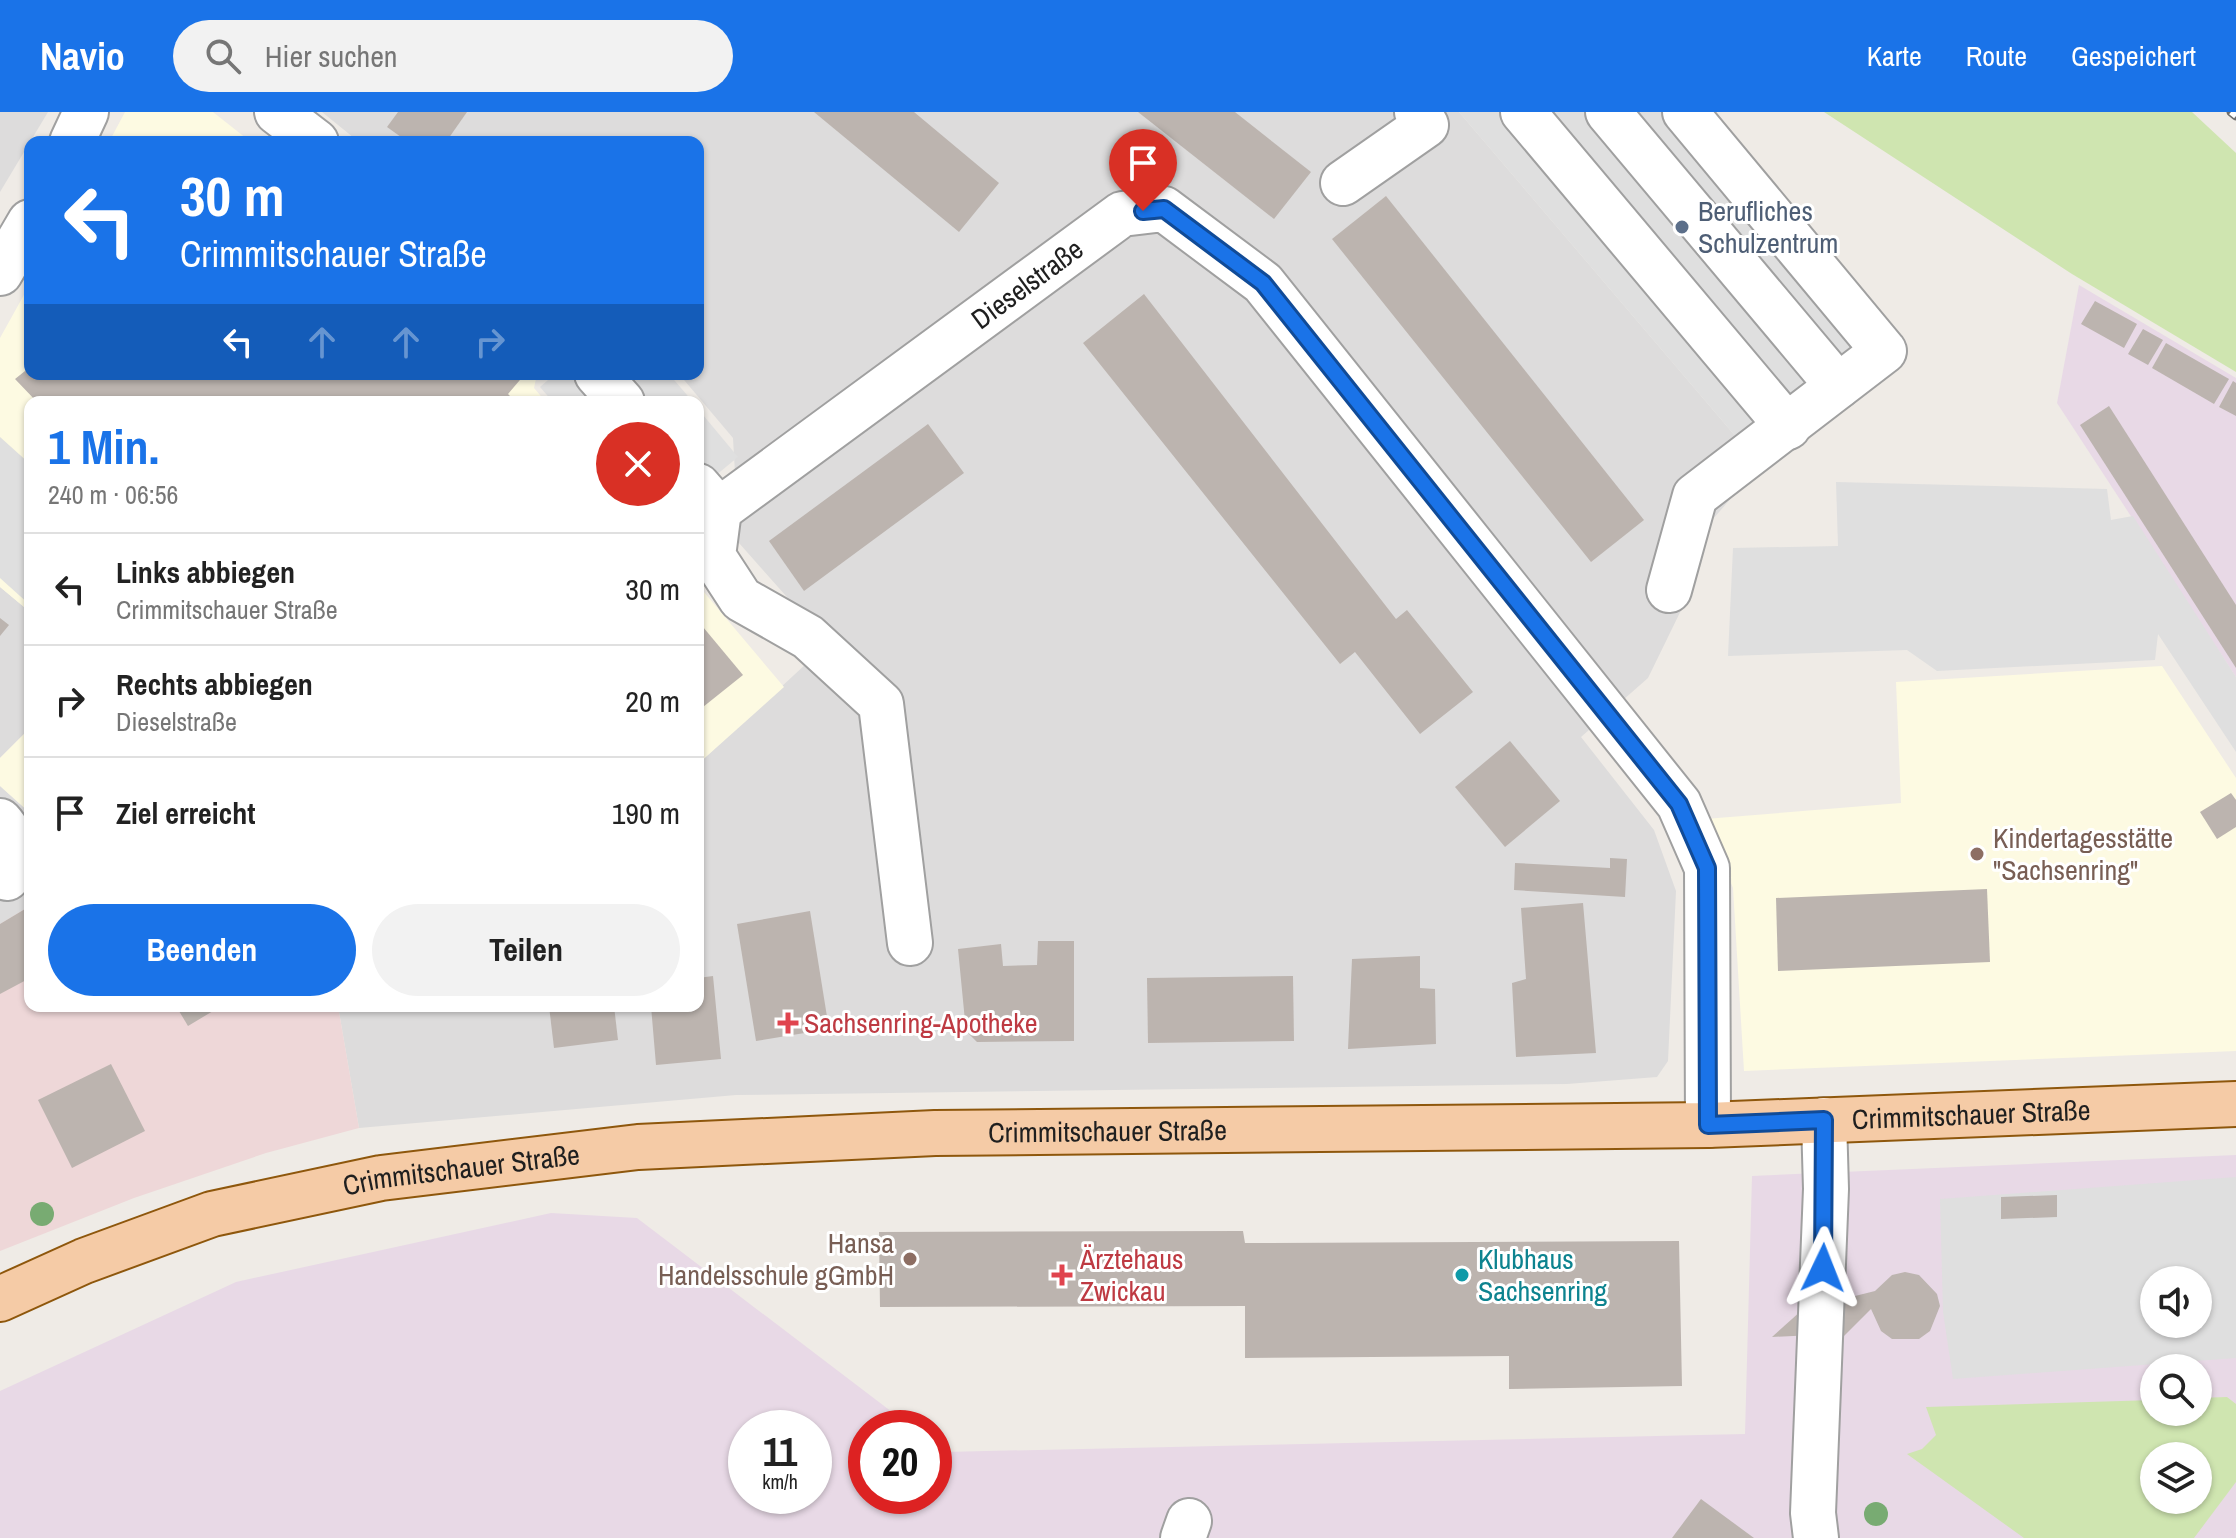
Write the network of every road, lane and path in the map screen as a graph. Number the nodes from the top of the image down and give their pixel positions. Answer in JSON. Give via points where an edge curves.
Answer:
{"nodes":[{"id":1,"x":86,"y":112,"type":"edge"},
{"id":2,"x":277,"y":112,"type":"edge"},
{"id":3,"x":1417,"y":112,"type":"edge"},
{"id":4,"x":1523,"y":112,"type":"edge"},
{"id":5,"x":1608,"y":112,"type":"edge"},
{"id":6,"x":1685,"y":112,"type":"edge"},
{"id":7,"x":75,"y":136,"type":"edge"},
{"id":8,"x":308,"y":136,"type":"edge"},
{"id":9,"x":1343,"y":183,"type":"dead end"},
{"id":10,"x":24,"y":232,"type":"edge"},
{"id":11,"x":0,"y":273,"type":"edge"},
{"id":12,"x":602,"y":380,"type":"edge"},
{"id":13,"x":1838,"y":386,"type":"junction"},
{"id":14,"x":617,"y":396,"type":"edge"},
{"id":15,"x":1788,"y":427,"type":"junction"},
{"id":16,"x":708,"y":498,"type":"edge"},
{"id":17,"x":1669,"y":590,"type":"dead end"},
{"id":18,"x":0,"y":821,"type":"edge"},
{"id":19,"x":7,"y":878,"type":"dead end"},
{"id":20,"x":910,"y":943,"type":"dead end"},
{"id":21,"x":2236,"y":1104,"type":"edge"},
{"id":22,"x":1824,"y":1120,"type":"junction"},
{"id":23,"x":1708,"y":1125,"type":"junction"},
{"id":24,"x":0,"y":1299,"type":"edge"},
{"id":25,"x":1816,"y":1538,"type":"edge"}],
"edges":[{"from":1,"to":7,"type":"street"},
{"from":2,"to":8,"type":"street"},
{"from":3,"to":9,"type":"street","via":[[1426,125]]},
{"from":4,"to":15,"type":"street"},
{"from":5,"to":13,"type":"street"},
{"from":6,"to":13,"type":"street","via":[[1884,351]]},
{"from":10,"to":11,"type":"street"},
{"from":12,"to":14,"type":"street"},
{"from":13,"to":15,"type":"street"},
{"from":15,"to":17,"type":"street","via":[[1695,496]]},
{"from":16,"to":20,"type":"street","via":[[713,556],[741,599],[808,637],[881,704]]},
{"from":16,"to":23,"type":"street","name":"Dieselstraße","via":[[1122,214],[1164,209],[1263,283],[1679,804],[1707,868]]},
{"from":18,"to":19,"type":"street","via":[[8,829],[14,855]]},
{"from":21,"to":22,"type":"main road","name":"Crimmitschauer Straße"},
{"from":22,"to":23,"type":"main road","name":"Crimmitschauer Straße"},
{"from":22,"to":25,"type":"street"},
{"from":23,"to":24,"type":"main road","name":"Crimmitschauer Straße","via":[[935,1133],[638,1147],[381,1178],[212,1214],[84,1261]]}]}
